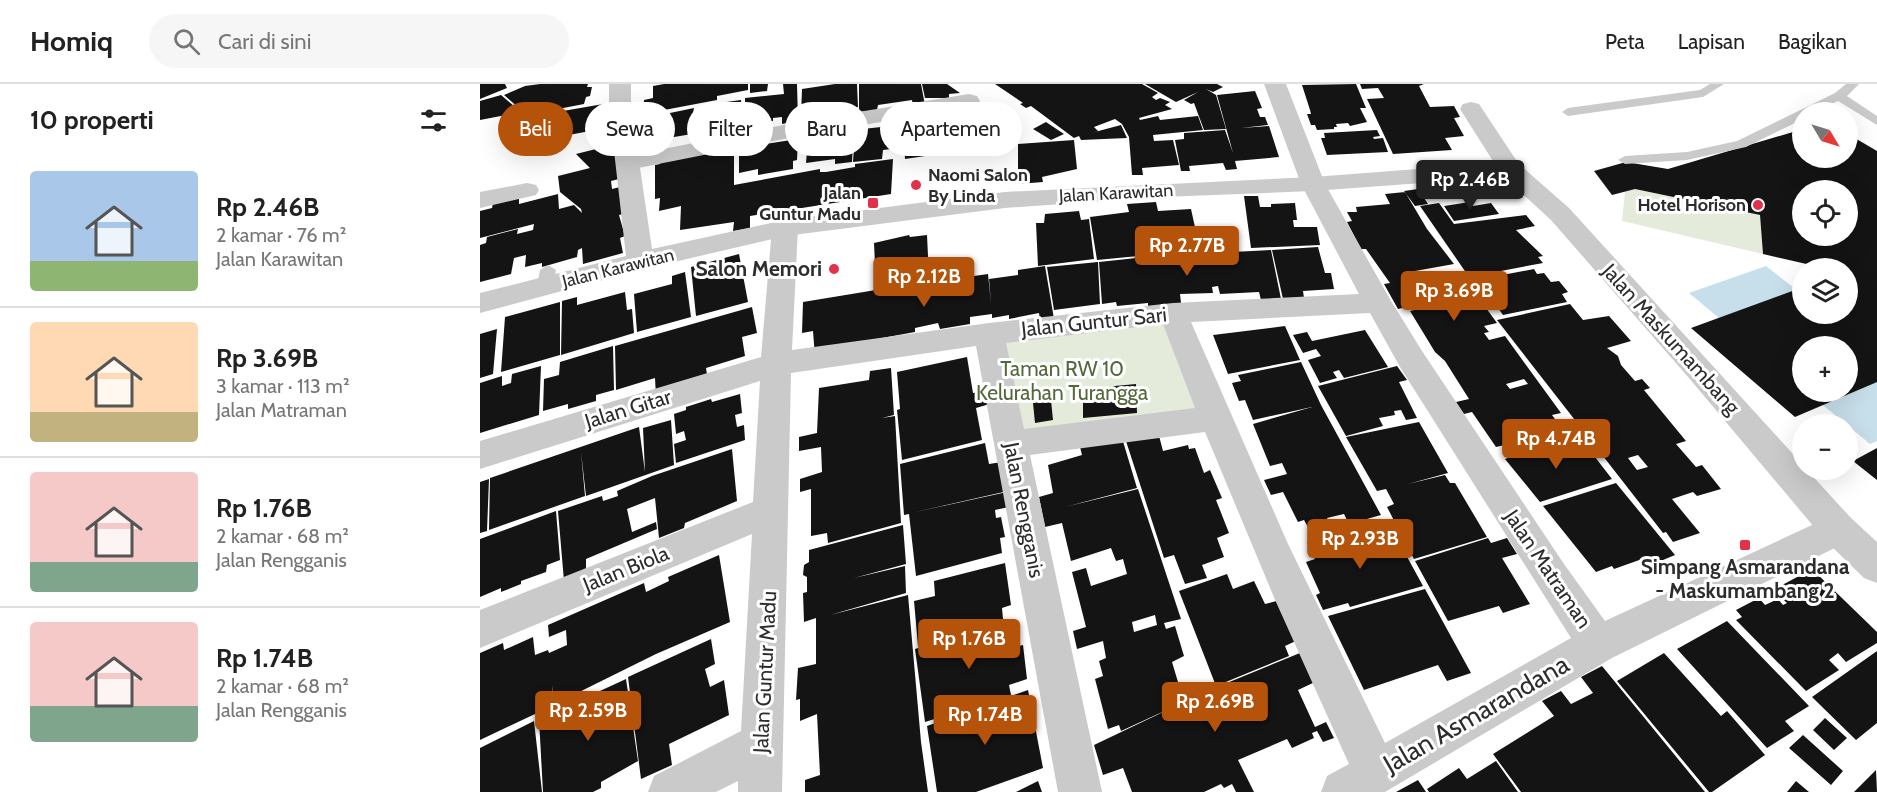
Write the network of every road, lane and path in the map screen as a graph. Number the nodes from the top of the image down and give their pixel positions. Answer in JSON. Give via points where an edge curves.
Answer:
{"nodes":[{"id":1,"x":620,"y":84,"type":"edge"},
{"id":2,"x":1275,"y":84,"type":"edge"},
{"id":3,"x":1718,"y":84,"type":"edge"},
{"id":4,"x":1853,"y":84,"type":"edge"},
{"id":5,"x":1839,"y":96,"type":"junction"},
{"id":6,"x":969,"y":101,"type":"dead end"},
{"id":7,"x":1827,"y":102,"type":"edge"},
{"id":8,"x":1471,"y":109,"type":"dead end"},
{"id":9,"x":1568,"y":112,"type":"dead end"},
{"id":10,"x":1792,"y":119,"type":"edge"},
{"id":11,"x":1877,"y":121,"type":"edge"},
{"id":12,"x":1625,"y":160,"type":"dead end"},
{"id":13,"x":628,"y":163,"type":"junction"},
{"id":14,"x":1510,"y":169,"type":"junction"},
{"id":15,"x":1313,"y":184,"type":"junction"},
{"id":16,"x":527,"y":190,"type":"dead end"},
{"id":17,"x":480,"y":200,"type":"edge"},
{"id":18,"x":785,"y":228,"type":"junction"},
{"id":19,"x":640,"y":261,"type":"junction"},
{"id":20,"x":480,"y":303,"type":"edge"},
{"id":21,"x":1378,"y":303,"type":"junction"},
{"id":22,"x":1173,"y":313,"type":"junction"},
{"id":23,"x":989,"y":334,"type":"junction"},
{"id":24,"x":776,"y":363,"type":"junction"},
{"id":25,"x":1215,"y":418,"type":"junction"},
{"id":26,"x":1011,"y":444,"type":"junction"},
{"id":27,"x":480,"y":455,"type":"edge"},
{"id":28,"x":772,"y":510,"type":"junction"},
{"id":29,"x":1838,"y":529,"type":"junction"},
{"id":30,"x":1877,"y":566,"type":"edge"},
{"id":31,"x":480,"y":629,"type":"edge"},
{"id":32,"x":1598,"y":644,"type":"junction"},
{"id":33,"x":761,"y":743,"type":"junction"},
{"id":34,"x":1376,"y":772,"type":"junction"},
{"id":35,"x":670,"y":792,"type":"edge"},
{"id":36,"x":760,"y":792,"type":"edge"},
{"id":37,"x":1080,"y":792,"type":"edge"},
{"id":38,"x":1343,"y":792,"type":"edge"}],
"edges":[{"from":1,"to":13,"type":"street"},
{"from":2,"to":15,"type":"street","name":"Jalan Matraman"},
{"from":3,"to":9,"type":"lane","via":[[1703,93]]},
{"from":4,"to":5,"type":"lane"},
{"from":5,"to":7,"type":"lane"},
{"from":5,"to":11,"type":"lane"},
{"from":6,"to":13,"type":"street","via":[[809,127]]},
{"from":8,"to":14,"type":"street","name":"Jalan Maskumambang"},
{"from":10,"to":12,"type":"lane","via":[[1742,144],[1687,156]]},
{"from":13,"to":19,"type":"street"},
{"from":14,"to":15,"type":"street","name":"Jalan Karawitan"},
{"from":14,"to":29,"type":"street","name":"Jalan Maskumambang","via":[[1560,214]]},
{"from":15,"to":18,"type":"street","name":"Jalan Karawitan","via":[[1005,200]]},
{"from":15,"to":21,"type":"street","name":"Jalan Matraman"},
{"from":16,"to":17,"type":"street"},
{"from":18,"to":19,"type":"street","name":"Jalan Karawitan"},
{"from":18,"to":24,"type":"street","name":"Jalan Guntur Madu"},
{"from":19,"to":20,"type":"street","name":"Jalan Karawitan","via":[[547,278]]},
{"from":21,"to":22,"type":"street","name":"Jalan Guntur Sari"},
{"from":21,"to":32,"type":"street","name":"Jalan Matraman"},
{"from":22,"to":23,"type":"street","name":"Jalan Guntur Sari"},
{"from":22,"to":25,"type":"street"},
{"from":23,"to":24,"type":"street","name":"Jalan Guntur Sari"},
{"from":23,"to":26,"type":"street","name":"Jalan Rengganis"},
{"from":24,"to":27,"type":"street","name":"Jalan Gitar"},
{"from":24,"to":28,"type":"street","name":"Jalan Guntur Madu"},
{"from":25,"to":26,"type":"street"},
{"from":25,"to":34,"type":"street"},
{"from":26,"to":37,"type":"street","name":"Jalan Rengganis"},
{"from":28,"to":31,"type":"street","name":"Jalan Biola"},
{"from":28,"to":33,"type":"street","name":"Jalan Guntur Madu"},
{"from":29,"to":30,"type":"street","name":"Jalan Maskumambang"},
{"from":29,"to":32,"type":"street","name":"Jalan Asmarandana"},
{"from":32,"to":34,"type":"street","name":"Jalan Asmarandana"},
{"from":33,"to":35,"type":"street"},
{"from":33,"to":36,"type":"street","name":"Jalan Guntur Madu"},
{"from":34,"to":38,"type":"street","name":"Jalan Asmarandana"}]}
